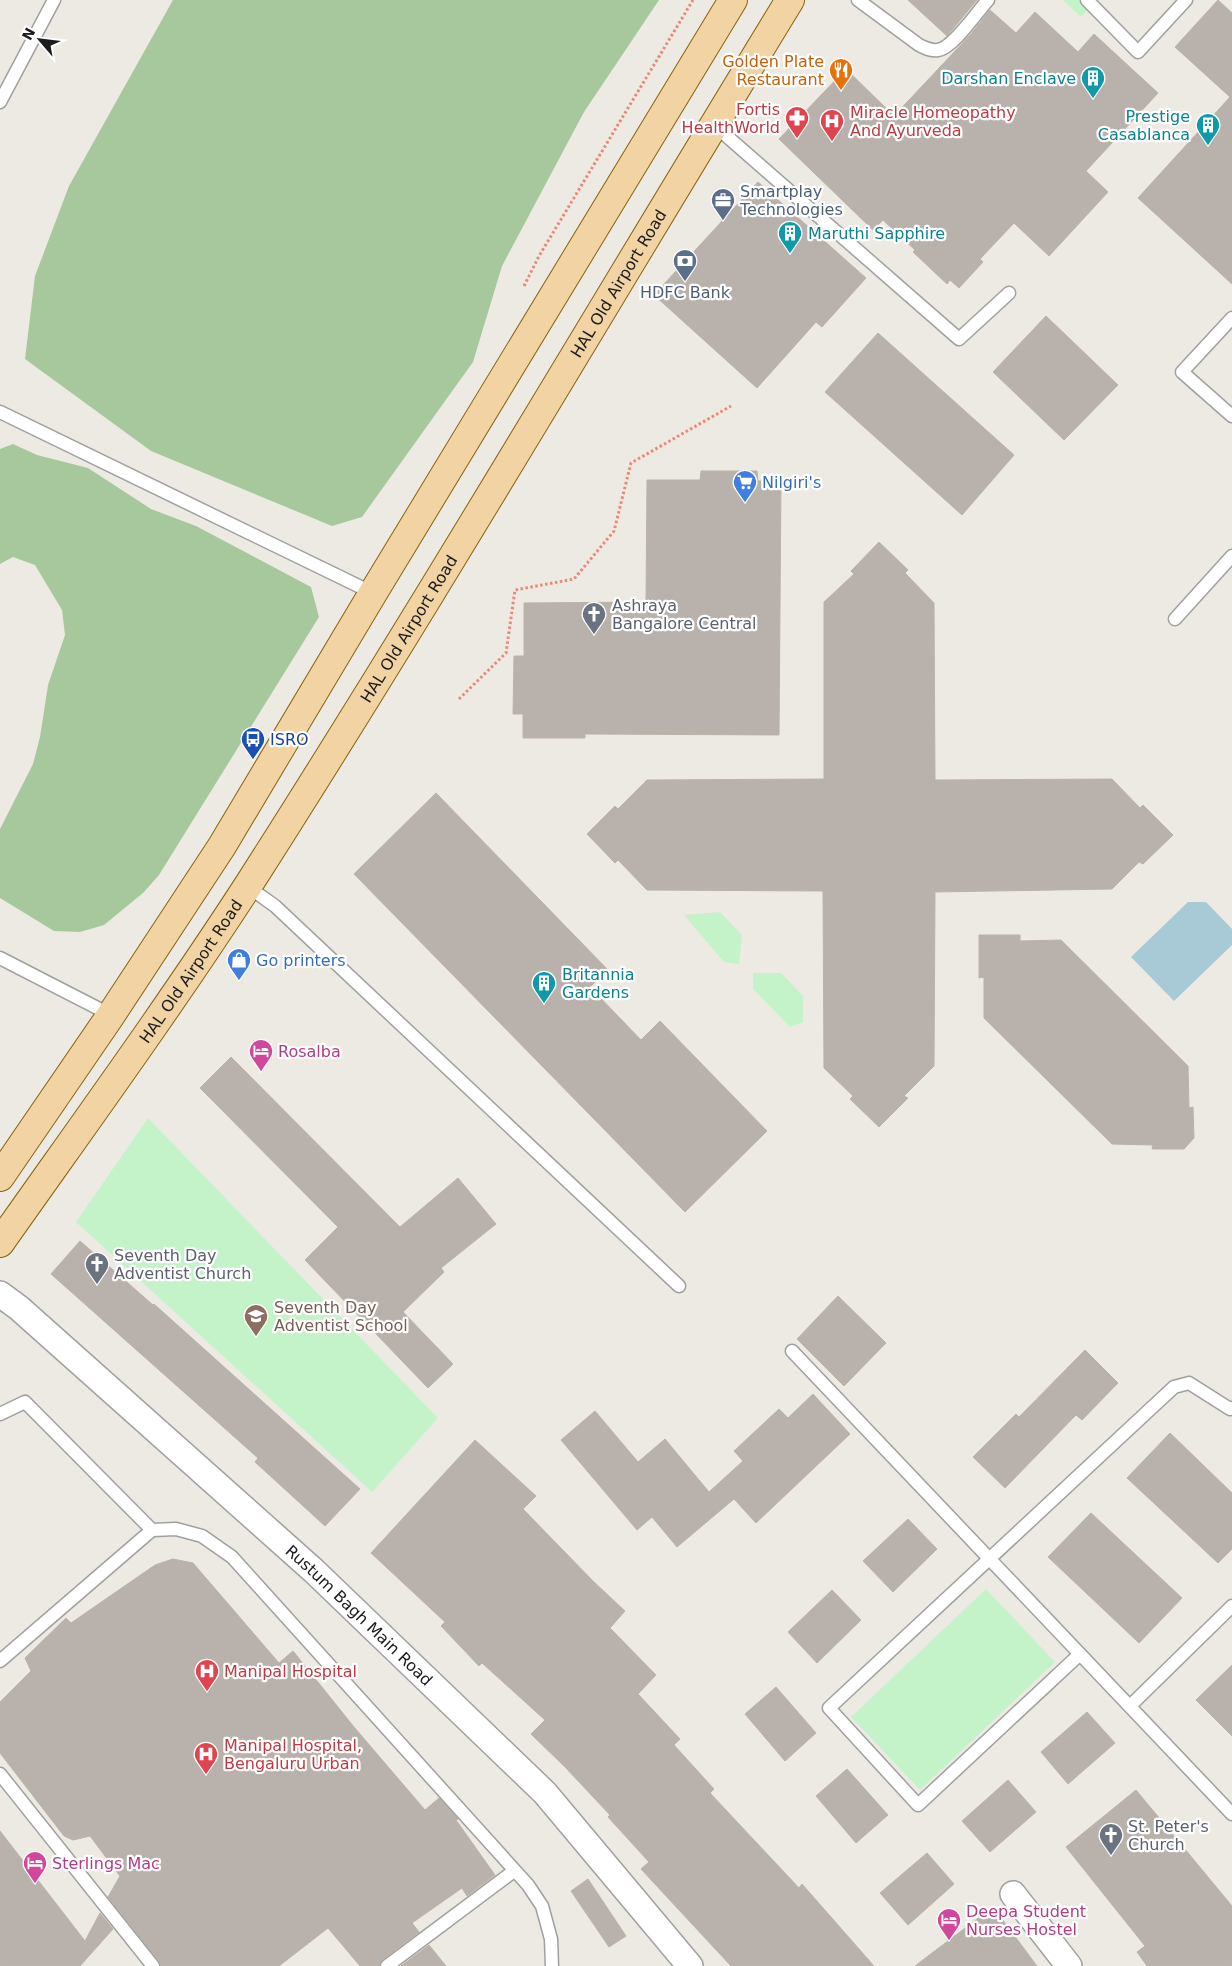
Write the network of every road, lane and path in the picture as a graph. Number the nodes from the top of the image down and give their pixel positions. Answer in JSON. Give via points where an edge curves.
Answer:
{"nodes":[{"id":1,"x":54,"y":0,"type":"edge"},
{"id":2,"x":693,"y":0,"type":"edge"},
{"id":3,"x":733,"y":0,"type":"edge"},
{"id":4,"x":790,"y":0,"type":"edge"},
{"id":5,"x":858,"y":0,"type":"edge"},
{"id":6,"x":988,"y":0,"type":"edge"},
{"id":7,"x":1087,"y":0,"type":"edge"},
{"id":8,"x":1186,"y":0,"type":"edge"},
{"id":9,"x":0,"y":102,"type":"edge"},
{"id":10,"x":714,"y":124,"type":"junction"},
{"id":11,"x":520,"y":293,"type":"dead end"},
{"id":12,"x":1009,"y":293,"type":"dead end"},
{"id":13,"x":1232,"y":318,"type":"edge"},
{"id":14,"x":732,"y":406,"type":"dead end"},
{"id":15,"x":0,"y":412,"type":"edge"},
{"id":16,"x":1232,"y":416,"type":"edge"},
{"id":17,"x":1232,"y":556,"type":"edge"},
{"id":18,"x":373,"y":593,"type":"junction"},
{"id":19,"x":1175,"y":620,"type":"dead end"},
{"id":20,"x":459,"y":699,"type":"dead end"},
{"id":21,"x":247,"y":886,"type":"junction"},
{"id":22,"x":0,"y":958,"type":"edge"},
{"id":23,"x":111,"y":1015,"type":"junction"},
{"id":24,"x":0,"y":1177,"type":"edge"},
{"id":25,"x":0,"y":1243,"type":"edge"},
{"id":26,"x":679,"y":1286,"type":"dead end"},
{"id":27,"x":0,"y":1294,"type":"edge"},
{"id":28,"x":792,"y":1350,"type":"dead end"},
{"id":29,"x":1232,"y":1408,"type":"edge"},
{"id":30,"x":0,"y":1414,"type":"edge"},
{"id":31,"x":152,"y":1530,"type":"junction"},
{"id":32,"x":990,"y":1559,"type":"junction"},
{"id":33,"x":1232,"y":1606,"type":"edge"},
{"id":34,"x":1080,"y":1654,"type":"junction"},
{"id":35,"x":0,"y":1661,"type":"edge"},
{"id":36,"x":1130,"y":1706,"type":"junction"},
{"id":37,"x":0,"y":1774,"type":"edge"},
{"id":38,"x":1232,"y":1814,"type":"edge"},
{"id":39,"x":514,"y":1871,"type":"junction"},
{"id":40,"x":1013,"y":1894,"type":"dead end"},
{"id":41,"x":153,"y":1966,"type":"edge"},
{"id":42,"x":387,"y":1966,"type":"edge"},
{"id":43,"x":552,"y":1966,"type":"edge"},
{"id":44,"x":690,"y":1966,"type":"edge"},
{"id":45,"x":1068,"y":1966,"type":"edge"}],
"edges":[{"from":1,"to":9,"type":"lane"},
{"from":2,"to":11,"type":"path"},
{"from":3,"to":18,"type":"main road"},
{"from":4,"to":10,"type":"main road","name":"HAL Old Airport Road"},
{"from":5,"to":6,"type":"lane","via":[[919,45],[938,50],[948,47]]},
{"from":7,"to":8,"type":"lane","via":[[1138,52]]},
{"from":10,"to":12,"type":"lane","via":[[959,339]]},
{"from":10,"to":21,"type":"main road","name":"HAL Old Airport Road","via":[[396,649]]},
{"from":13,"to":16,"type":"lane","via":[[1182,372]]},
{"from":14,"to":20,"type":"path","via":[[631,463],[614,531],[574,579],[515,590],[506,653]]},
{"from":15,"to":18,"type":"lane"},
{"from":17,"to":19,"type":"lane"},
{"from":18,"to":23,"type":"main road","via":[[222,846]]},
{"from":21,"to":25,"type":"main road","name":"HAL Old Airport Road"},
{"from":21,"to":26,"type":"lane","via":[[276,906]]},
{"from":22,"to":23,"type":"lane"},
{"from":23,"to":24,"type":"main road"},
{"from":27,"to":44,"type":"street","name":"Rustum Bagh Main Road","via":[[314,1571],[545,1793]]},
{"from":28,"to":32,"type":"lane"},
{"from":29,"to":32,"type":"lane","via":[[1189,1383],[1174,1386]]},
{"from":30,"to":31,"type":"lane","via":[[25,1402]]},
{"from":31,"to":35,"type":"lane"},
{"from":31,"to":39,"type":"lane","via":[[176,1529],[202,1536],[232,1557]]},
{"from":32,"to":34,"type":"lane"},
{"from":32,"to":34,"type":"lane","via":[[829,1708],[918,1805]]},
{"from":33,"to":36,"type":"lane"},
{"from":34,"to":36,"type":"lane"},
{"from":36,"to":38,"type":"lane"},
{"from":37,"to":41,"type":"lane"},
{"from":39,"to":42,"type":"lane"},
{"from":39,"to":43,"type":"lane","via":[[542,1906]]},
{"from":40,"to":45,"type":"street"}]}
